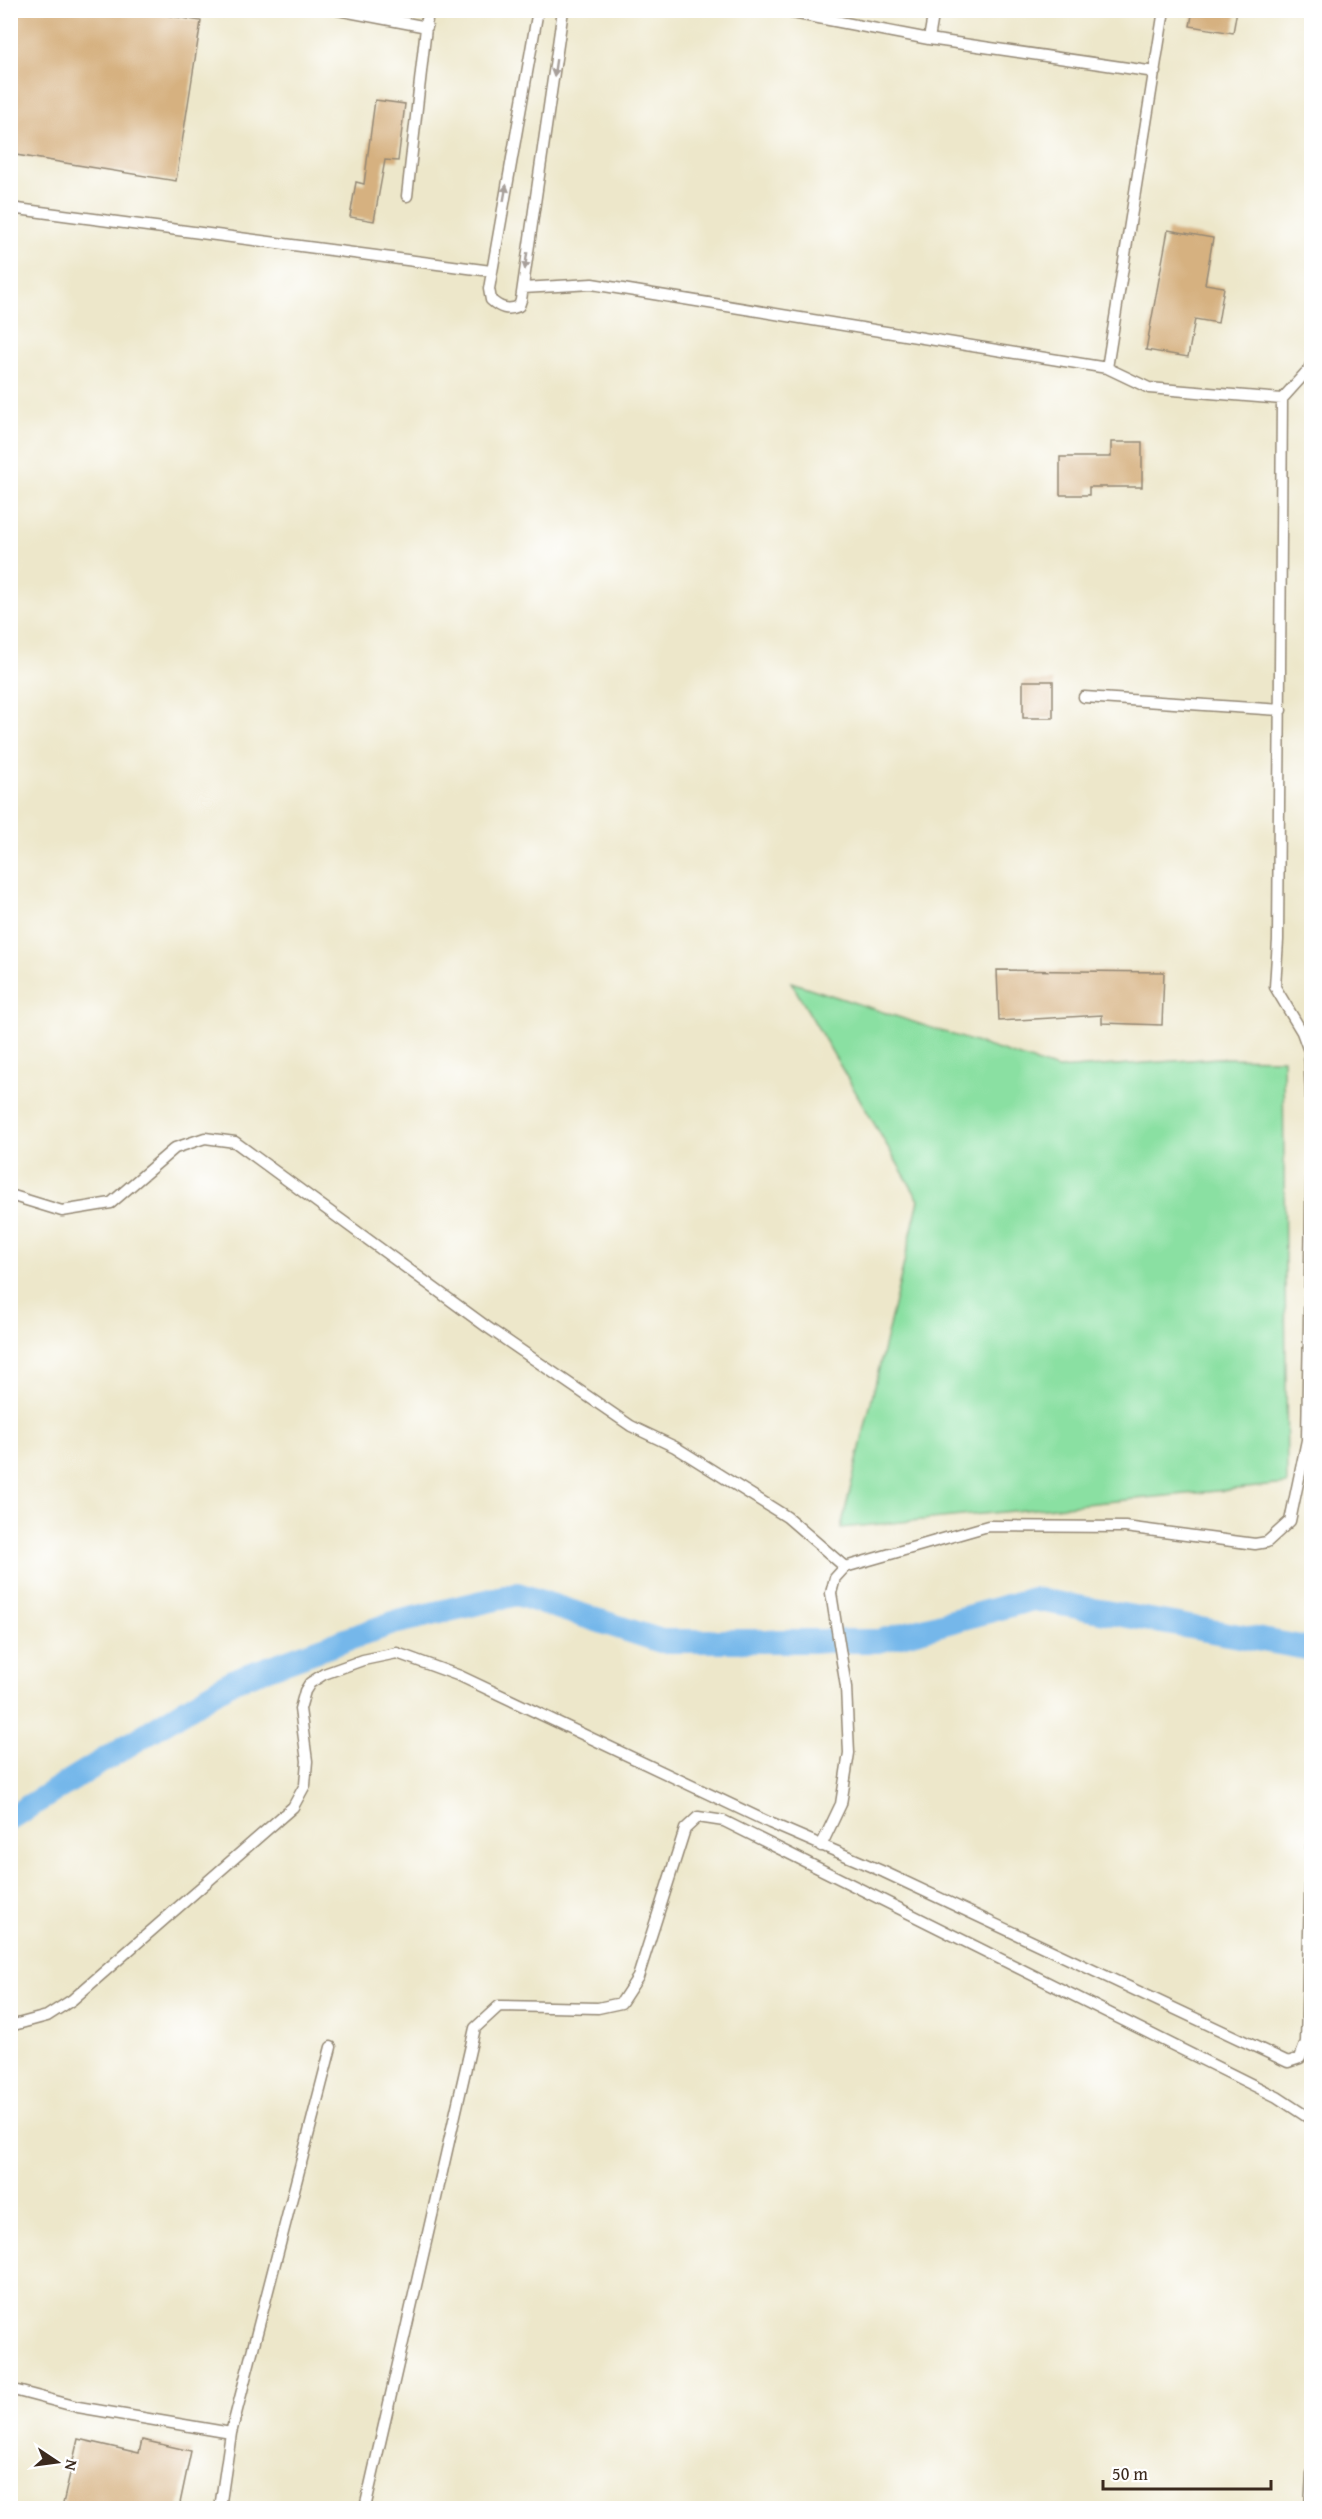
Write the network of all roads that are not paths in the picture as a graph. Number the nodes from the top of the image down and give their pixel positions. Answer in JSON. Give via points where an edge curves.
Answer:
{"nodes":[{"id":1,"x":338,"y":10,"type":"edge"},
{"id":2,"x":428,"y":10,"type":"edge"},
{"id":3,"x":538,"y":10,"type":"edge"},
{"id":4,"x":564,"y":10,"type":"edge"},
{"id":5,"x":777,"y":10,"type":"edge"},
{"id":6,"x":934,"y":10,"type":"edge"},
{"id":7,"x":1164,"y":10,"type":"edge"},
{"id":8,"x":427,"y":27,"type":"junction"},
{"id":9,"x":929,"y":39,"type":"junction"},
{"id":10,"x":1155,"y":72,"type":"junction"},
{"id":11,"x":407,"y":196,"type":"dead end"},
{"id":12,"x":10,"y":208,"type":"edge"},
{"id":13,"x":491,"y":271,"type":"junction"},
{"id":14,"x":522,"y":288,"type":"junction"},
{"id":15,"x":1311,"y":362,"type":"edge"},
{"id":16,"x":1107,"y":368,"type":"junction"},
{"id":17,"x":1282,"y":399,"type":"junction"},
{"id":18,"x":1084,"y":698,"type":"dead end"},
{"id":19,"x":1281,"y":710,"type":"junction"},
{"id":20,"x":1311,"y":1123,"type":"edge"},
{"id":21,"x":1311,"y":1146,"type":"edge"},
{"id":22,"x":10,"y":1195,"type":"edge"},
{"id":23,"x":845,"y":1567,"type":"junction"},
{"id":24,"x":1311,"y":1823,"type":"edge"},
{"id":25,"x":821,"y":1845,"type":"junction"},
{"id":26,"x":10,"y":2026,"type":"edge"},
{"id":27,"x":331,"y":2048,"type":"dead end"},
{"id":28,"x":1311,"y":2120,"type":"edge"},
{"id":29,"x":10,"y":2389,"type":"edge"},
{"id":30,"x":231,"y":2433,"type":"junction"},
{"id":31,"x":1311,"y":2473,"type":"edge"},
{"id":32,"x":220,"y":2508,"type":"edge"},
{"id":33,"x":365,"y":2508,"type":"edge"},
{"id":34,"x":1310,"y":2508,"type":"edge"}],
"edges":[{"from":1,"to":8,"type":"lane"},
{"from":2,"to":8,"type":"lane"},
{"from":13,"to":3,"type":"lane","one_way":true},
{"from":4,"to":14,"type":"lane","one_way":true},
{"from":5,"to":9,"type":"lane"},
{"from":6,"to":9,"type":"lane"},
{"from":7,"to":10,"type":"lane"},
{"from":8,"to":11,"type":"lane"},
{"from":9,"to":10,"type":"lane"},
{"from":10,"to":16,"type":"lane"},
{"from":12,"to":13,"type":"lane"},
{"from":13,"to":14,"type":"lane","via":[[491,300],[498,306],[519,306]]},
{"from":14,"to":16,"type":"lane","via":[[592,284]]},
{"from":15,"to":17,"type":"lane"},
{"from":16,"to":17,"type":"lane","via":[[1149,388]]},
{"from":17,"to":19,"type":"lane"},
{"from":18,"to":19,"type":"lane"},
{"from":19,"to":20,"type":"lane","via":[[1275,987],[1309,1051]]},
{"from":21,"to":23,"type":"lane","via":[[1307,1440],[1290,1521],[1280,1531],[1266,1542],[1255,1544],[1125,1527],[988,1526]]},
{"from":22,"to":23,"type":"lane","via":[[62,1211],[111,1203],[175,1148],[205,1138],[235,1142],[487,1327],[623,1420],[675,1447],[787,1517]]},
{"from":23,"to":25,"type":"lane","via":[[835,1578],[831,1593],[849,1716],[847,1779],[842,1804]]},
{"from":24,"to":25,"type":"lane","via":[[1306,2042],[1300,2058],[1288,2062]]},
{"from":25,"to":26,"type":"lane","via":[[460,1676],[397,1653],[381,1655],[324,1674],[305,1691],[300,1709],[307,1761],[305,1785],[293,1808],[72,2000],[47,2016]]},
{"from":27,"to":30,"type":"lane"},
{"from":28,"to":33,"type":"lane","via":[[1276,2097],[724,1821],[698,1817],[686,1829],[638,1977],[621,2003],[598,2008],[499,2006],[475,2028]]},
{"from":29,"to":30,"type":"lane","via":[[78,2407]]},
{"from":30,"to":32,"type":"lane"},
{"from":31,"to":34,"type":"lane"}]}
